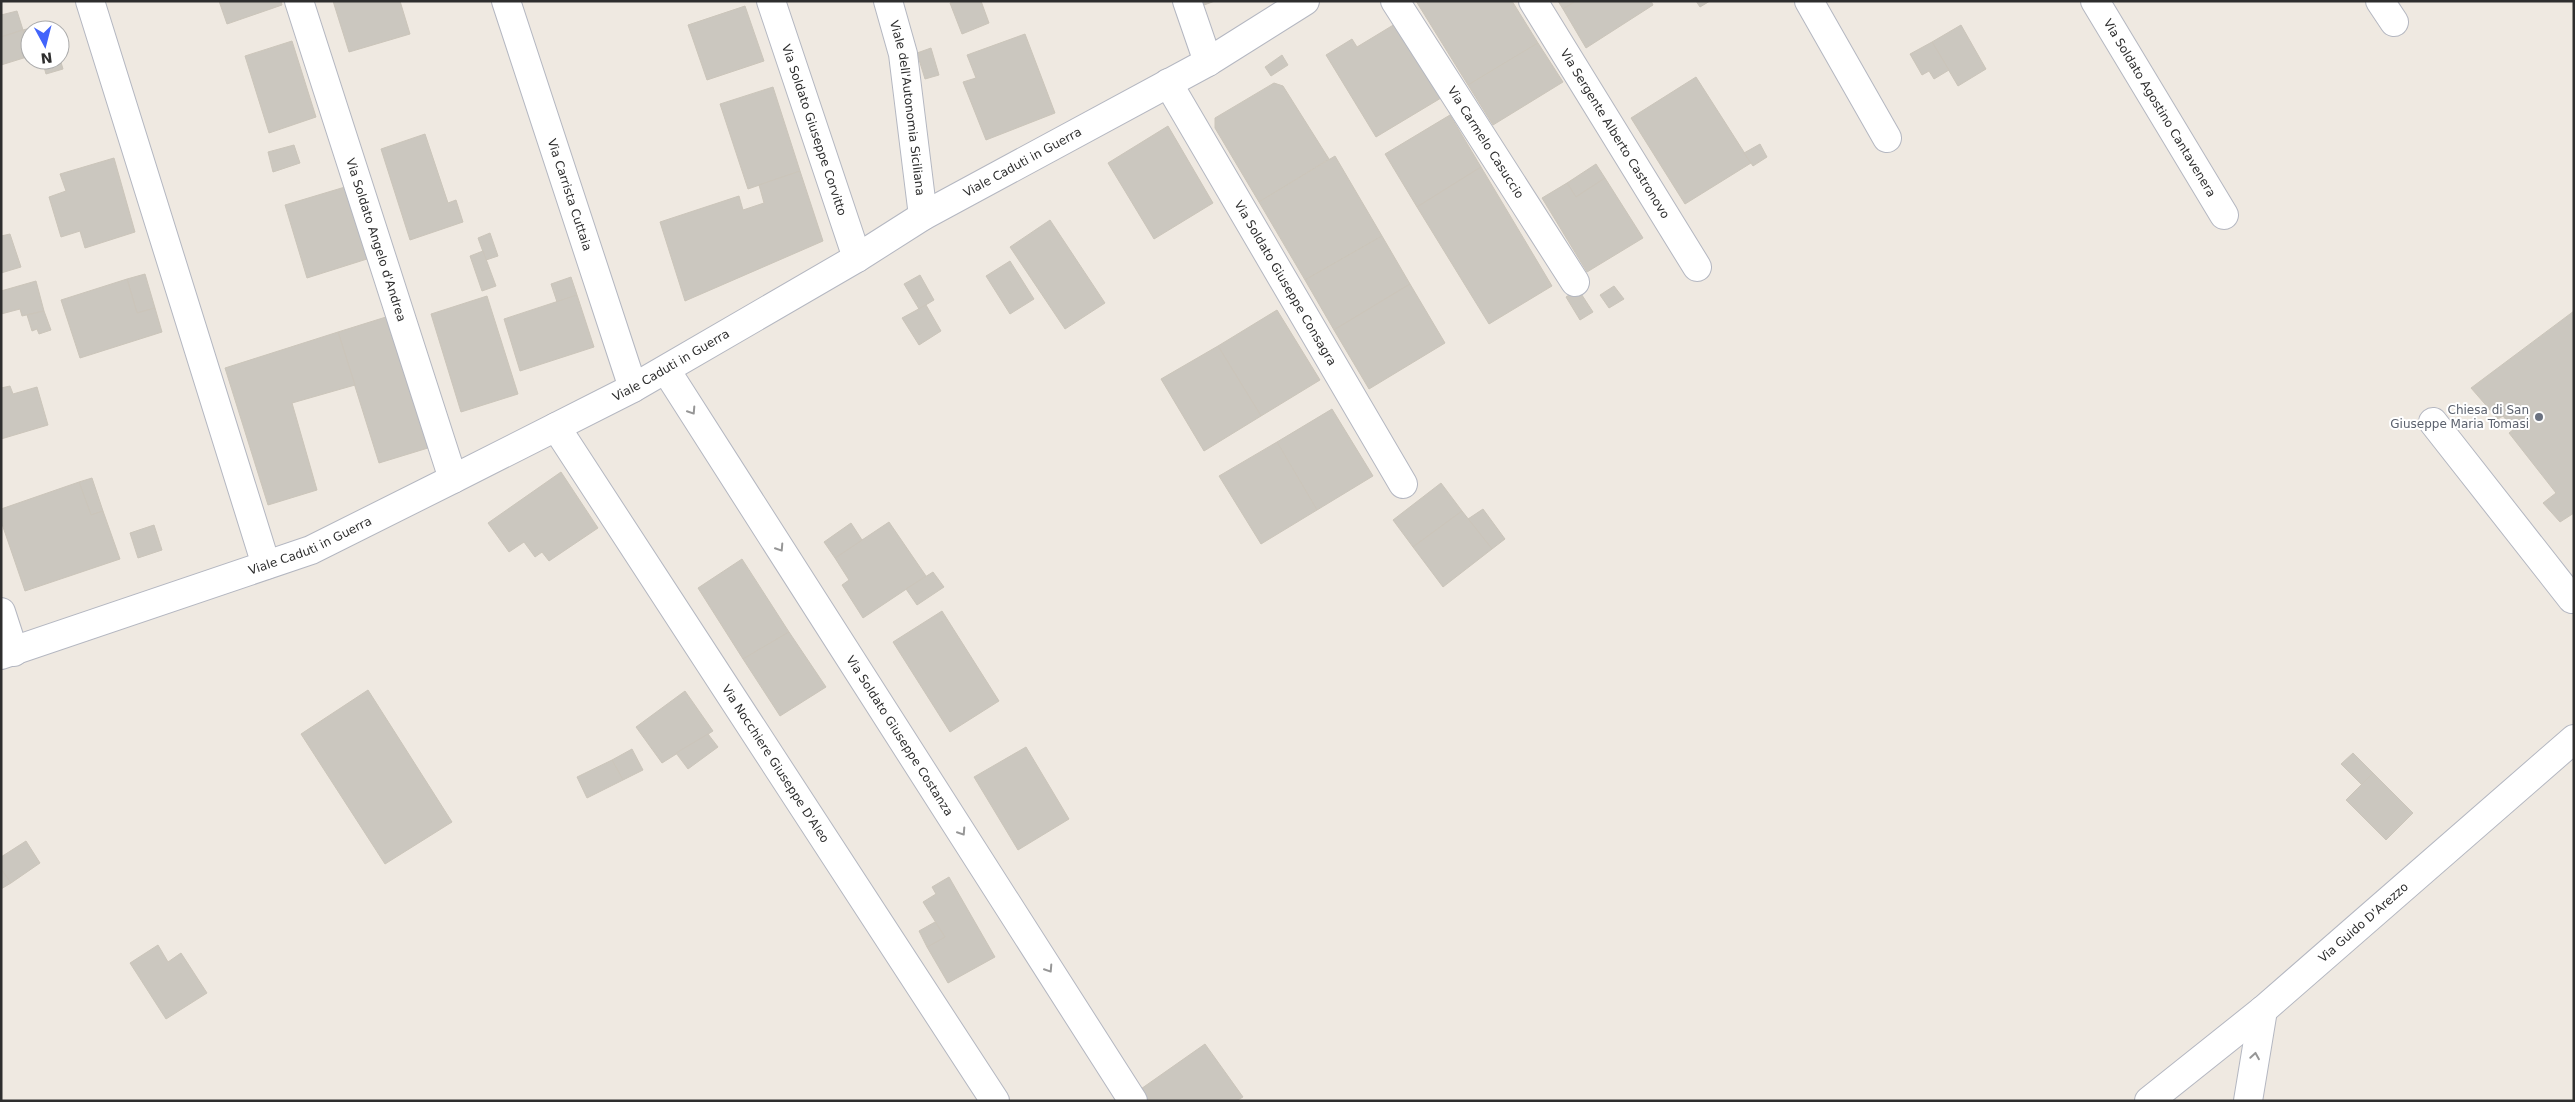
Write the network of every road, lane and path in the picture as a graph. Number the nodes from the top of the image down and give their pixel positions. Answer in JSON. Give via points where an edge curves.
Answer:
{"nodes":[{"id":1,"x":90,"y":1,"type":"edge"},
{"id":2,"x":299,"y":1,"type":"edge"},
{"id":3,"x":506,"y":1,"type":"edge"},
{"id":4,"x":770,"y":1,"type":"edge"},
{"id":5,"x":888,"y":1,"type":"edge"},
{"id":6,"x":1187,"y":1,"type":"edge"},
{"id":7,"x":1305,"y":1,"type":"edge"},
{"id":8,"x":1395,"y":1,"type":"edge"},
{"id":9,"x":1533,"y":1,"type":"edge"},
{"id":10,"x":1809,"y":1,"type":"edge"},
{"id":11,"x":2095,"y":1,"type":"edge"},
{"id":12,"x":1208,"y":62,"type":"junction"},
{"id":13,"x":1168,"y":83,"type":"junction"},
{"id":14,"x":1887,"y":138,"type":"dead end"},
{"id":15,"x":2224,"y":215,"type":"dead end"},
{"id":16,"x":923,"y":216,"type":"junction"},
{"id":17,"x":857,"y":258,"type":"junction"},
{"id":18,"x":1697,"y":267,"type":"dead end"},
{"id":19,"x":1576,"y":282,"type":"dead end"},
{"id":20,"x":666,"y":370,"type":"junction"},
{"id":21,"x":633,"y":388,"type":"junction"},
{"id":22,"x":2433,"y":422,"type":"dead end"},
{"id":23,"x":556,"y":427,"type":"junction"},
{"id":24,"x":453,"y":479,"type":"junction"},
{"id":25,"x":1403,"y":484,"type":"dead end"},
{"id":26,"x":266,"y":565,"type":"junction"},
{"id":27,"x":2574,"y":598,"type":"edge"},
{"id":28,"x":1,"y":612,"type":"edge"},
{"id":29,"x":8,"y":653,"type":"edge"},
{"id":30,"x":2574,"y":739,"type":"edge"},
{"id":31,"x":2263,"y":1010,"type":"junction"},
{"id":32,"x":995,"y":1101,"type":"edge"},
{"id":33,"x":1133,"y":1101,"type":"edge"},
{"id":34,"x":2149,"y":1101,"type":"edge"},
{"id":35,"x":2248,"y":1101,"type":"edge"}],
"edges":[{"from":1,"to":26,"type":"street"},
{"from":2,"to":24,"type":"street","name":"Via Soldato Angelo d'Andrea"},
{"from":3,"to":21,"type":"street","name":"Via Carrista Cuttaia"},
{"from":4,"to":17,"type":"street","name":"Via Soldato Giuseppe Corvitto"},
{"from":5,"to":16,"type":"street","name":"Viale dell'Autonomia Siciliana","via":[[903,54]]},
{"from":6,"to":12,"type":"street"},
{"from":7,"to":12,"type":"street","name":"Viale Caduti in Guerra"},
{"from":8,"to":19,"type":"street","name":"Via Carmelo Casuccio"},
{"from":9,"to":18,"type":"street","name":"Via Sergente Alberto Castronovo"},
{"from":10,"to":14,"type":"street"},
{"from":11,"to":15,"type":"street","name":"Via Soldato Agostino Cantavenera"},
{"from":12,"to":13,"type":"street","name":"Viale Caduti in Guerra"},
{"from":13,"to":16,"type":"street","name":"Viale Caduti in Guerra"},
{"from":13,"to":25,"type":"street","name":"Via Soldato Giuseppe Consagra"},
{"from":16,"to":17,"type":"street","name":"Viale Caduti in Guerra"},
{"from":17,"to":20,"type":"street","name":"Viale Caduti in Guerra"},
{"from":20,"to":21,"type":"street","name":"Viale Caduti in Guerra"},
{"from":20,"to":33,"type":"street","name":"Via Soldato Giuseppe Costanza","one_way":true},
{"from":21,"to":23,"type":"street","name":"Viale Caduti in Guerra"},
{"from":22,"to":27,"type":"street"},
{"from":23,"to":24,"type":"street","name":"Viale Caduti in Guerra"},
{"from":23,"to":32,"type":"street","name":"Via Nocchiere Giuseppe D'Aleo"},
{"from":24,"to":26,"type":"street","name":"Viale Caduti in Guerra","via":[[311,550]]},
{"from":26,"to":29,"type":"street","name":"Viale Caduti in Guerra"},
{"from":28,"to":29,"type":"street"},
{"from":30,"to":31,"type":"street","name":"Via Guido D'Arezzo"},
{"from":31,"to":34,"type":"street","name":"Via Guido D'Arezzo"},
{"from":35,"to":31,"type":"street","one_way":true}]}
